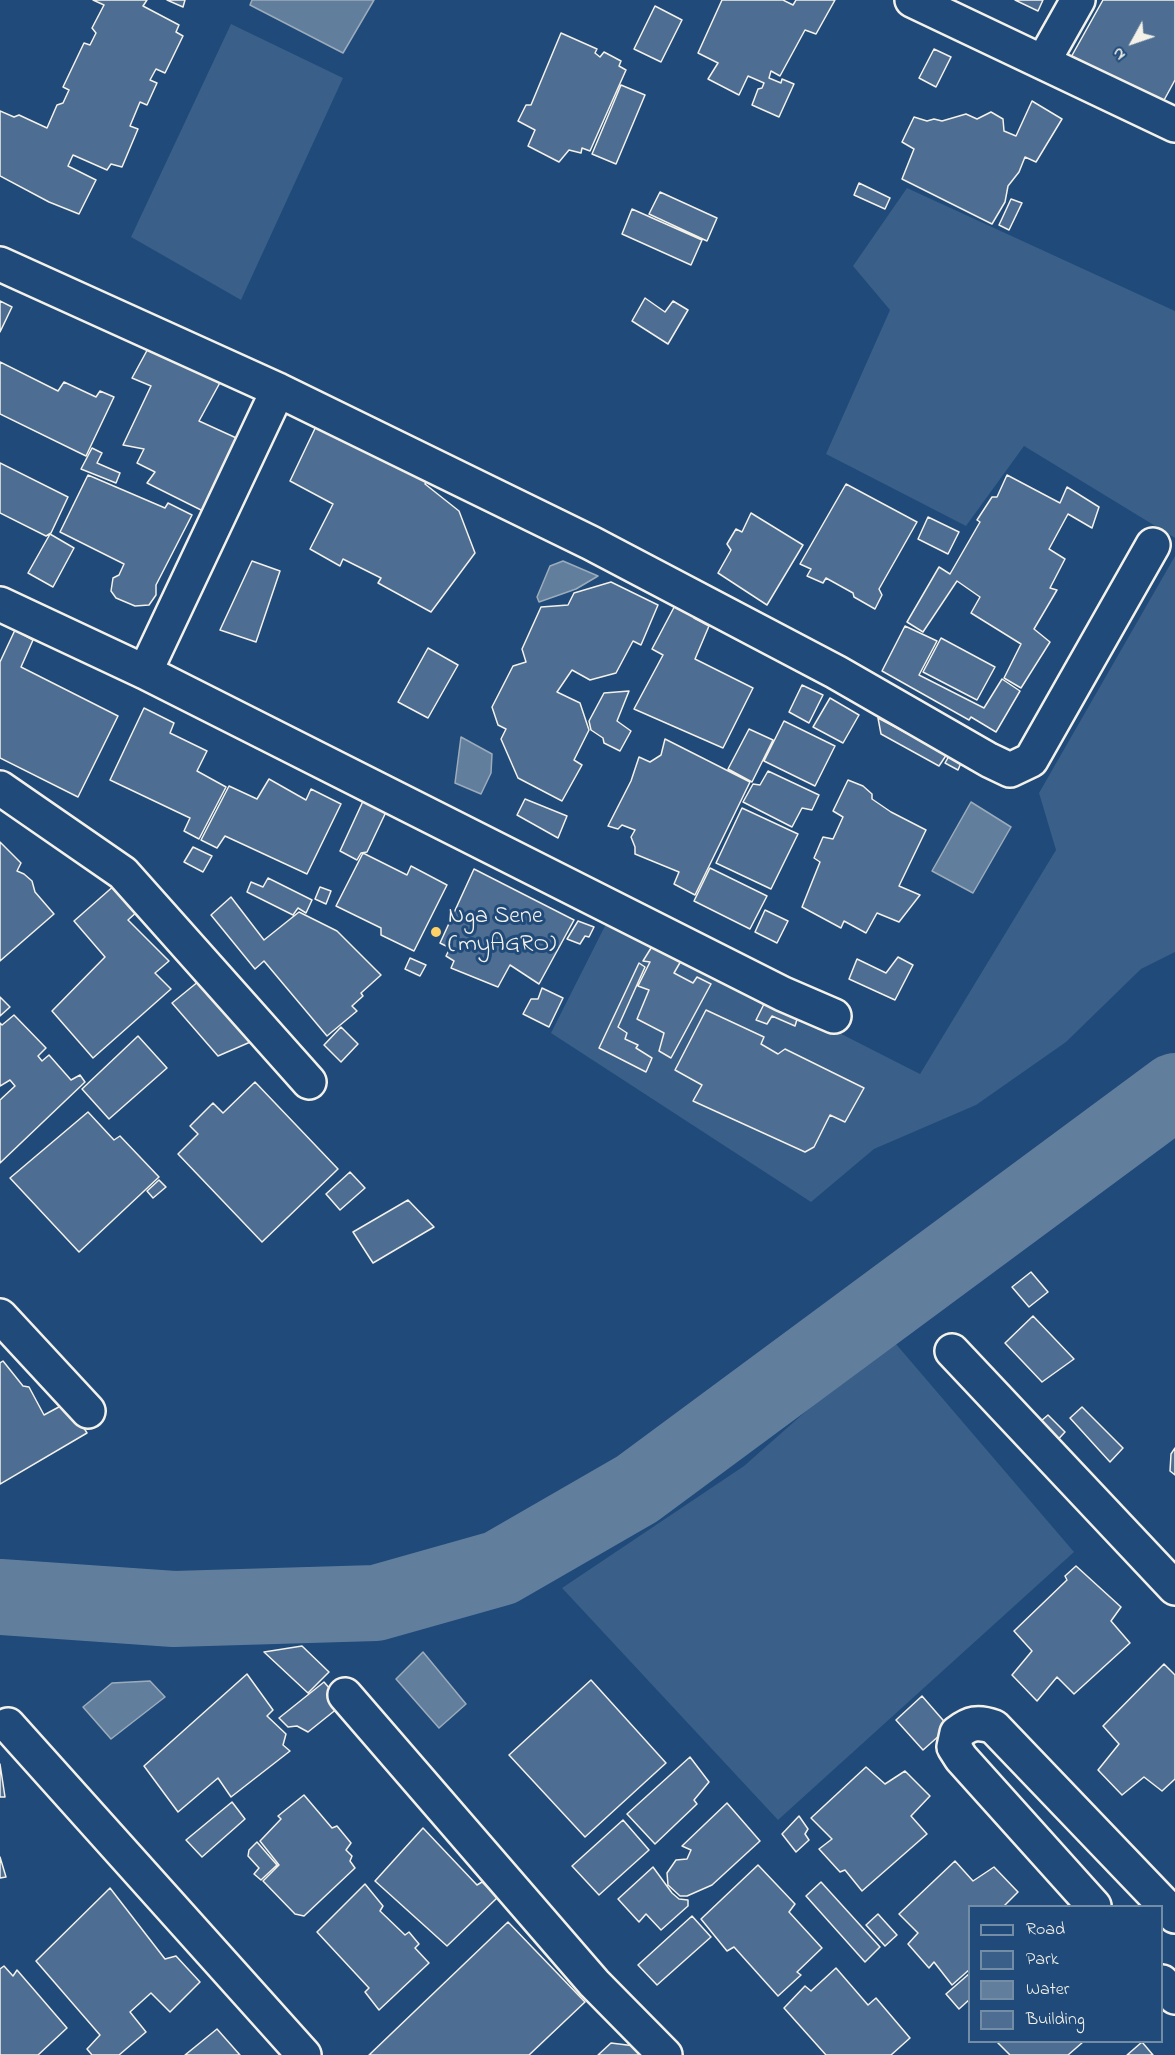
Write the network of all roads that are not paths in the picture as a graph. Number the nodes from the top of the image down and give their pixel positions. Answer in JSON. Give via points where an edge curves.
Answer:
{"nodes":[{"id":1,"x":912,"y":0,"type":"edge"},
{"id":2,"x":1078,"y":0,"type":"edge"},
{"id":3,"x":1042,"y":62,"type":"junction"},
{"id":4,"x":1175,"y":125,"type":"edge"},
{"id":5,"x":0,"y":264,"type":"edge"},
{"id":6,"x":278,"y":390,"type":"junction"},
{"id":7,"x":1153,"y":545,"type":"dead end"},
{"id":8,"x":0,"y":604,"type":"edge"},
{"id":9,"x":145,"y":672,"type":"junction"},
{"id":10,"x":0,"y":788,"type":"edge"},
{"id":11,"x":834,"y":1016,"type":"dead end"},
{"id":12,"x":309,"y":1082,"type":"dead end"},
{"id":13,"x":0,"y":1316,"type":"edge"},
{"id":14,"x":952,"y":1351,"type":"dead end"},
{"id":15,"x":88,"y":1411,"type":"dead end"},
{"id":16,"x":1175,"y":1588,"type":"edge"},
{"id":17,"x":345,"y":1695,"type":"dead end"},
{"id":18,"x":8,"y":1725,"type":"dead end"},
{"id":19,"x":1127,"y":1866,"type":"junction"},
{"id":20,"x":1091,"y":1903,"type":"edge"},
{"id":21,"x":1175,"y":1916,"type":"edge"},
{"id":22,"x":1163,"y":1984,"type":"edge"},
{"id":23,"x":1175,"y":1997,"type":"edge"},
{"id":24,"x":304,"y":2055,"type":"edge"},
{"id":25,"x":665,"y":2055,"type":"edge"}],
"edges":[{"from":1,"to":3,"type":"street"},
{"from":2,"to":3,"type":"street"},
{"from":3,"to":4,"type":"street"},
{"from":5,"to":6,"type":"street"},
{"from":6,"to":7,"type":"street","via":[[591,543],[836,672],[1010,770],[1031,760]]},
{"from":6,"to":9,"type":"street"},
{"from":8,"to":9,"type":"street"},
{"from":9,"to":11,"type":"street","via":[[772,989]]},
{"from":10,"to":12,"type":"street","via":[[123,873]]},
{"from":13,"to":15,"type":"street"},
{"from":14,"to":16,"type":"street"},
{"from":17,"to":25,"type":"street","via":[[594,1983]]},
{"from":18,"to":24,"type":"street"},
{"from":19,"to":20,"type":"street"},
{"from":19,"to":20,"type":"street","via":[[993,1727],[981,1723],[968,1725],[957,1733],[954,1747],[962,1758]]},
{"from":19,"to":21,"type":"street"},
{"from":22,"to":23,"type":"street"}]}
